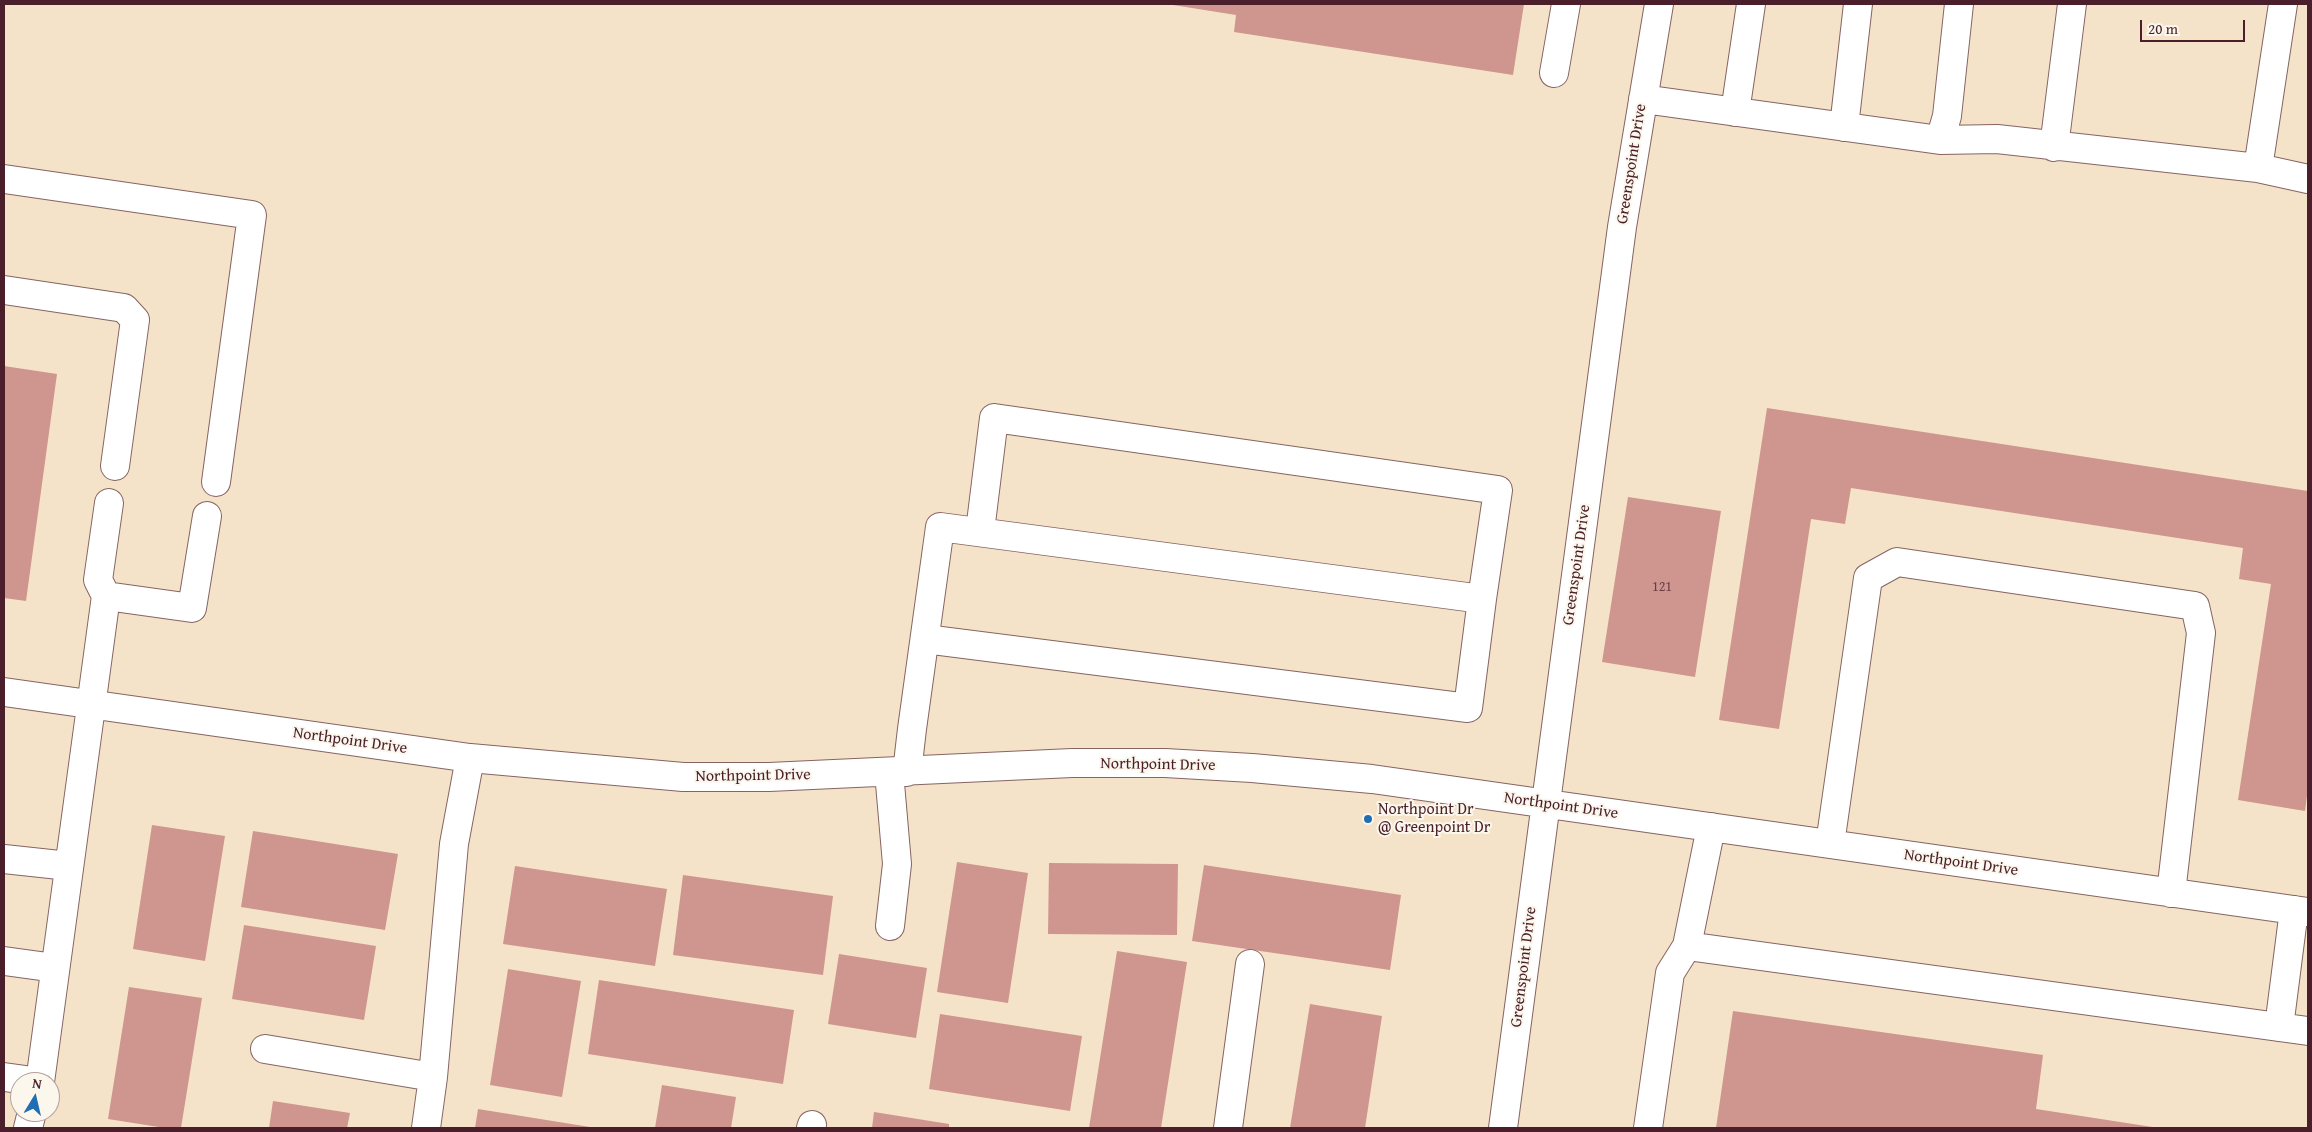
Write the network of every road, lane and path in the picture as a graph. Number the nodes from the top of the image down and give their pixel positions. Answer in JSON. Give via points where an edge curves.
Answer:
{"nodes":[{"id":1,"x":1566,"y":4,"type":"edge"},
{"id":2,"x":1659,"y":4,"type":"edge"},
{"id":3,"x":1751,"y":4,"type":"edge"},
{"id":4,"x":1858,"y":4,"type":"edge"},
{"id":5,"x":1959,"y":4,"type":"edge"},
{"id":6,"x":2072,"y":4,"type":"edge"},
{"id":7,"x":2283,"y":4,"type":"edge"},
{"id":8,"x":1554,"y":73,"type":"dead end"},
{"id":9,"x":1643,"y":99,"type":"junction"},
{"id":10,"x":1734,"y":112,"type":"junction"},
{"id":11,"x":1844,"y":127,"type":"junction"},
{"id":12,"x":1940,"y":140,"type":"junction"},
{"id":13,"x":2054,"y":147,"type":"junction"},
{"id":14,"x":2258,"y":168,"type":"junction"},
{"id":15,"x":4,"y":179,"type":"edge"},
{"id":16,"x":2308,"y":180,"type":"edge"},
{"id":17,"x":4,"y":290,"type":"edge"},
{"id":18,"x":115,"y":466,"type":"dead end"},
{"id":19,"x":216,"y":482,"type":"dead end"},
{"id":20,"x":110,"y":503,"type":"dead end"},
{"id":21,"x":206,"y":516,"type":"dead end"},
{"id":22,"x":980,"y":532,"type":"junction"},
{"id":23,"x":106,"y":596,"type":"junction"},
{"id":24,"x":1482,"y":599,"type":"junction"},
{"id":25,"x":925,"y":639,"type":"junction"},
{"id":26,"x":4,"y":692,"type":"edge"},
{"id":27,"x":92,"y":704,"type":"junction"},
{"id":28,"x":470,"y":758,"type":"junction"},
{"id":29,"x":898,"y":772,"type":"junction"},
{"id":30,"x":1545,"y":804,"type":"junction"},
{"id":31,"x":1711,"y":827,"type":"junction"},
{"id":32,"x":1830,"y":844,"type":"junction"},
{"id":33,"x":4,"y":859,"type":"edge"},
{"id":34,"x":69,"y":866,"type":"junction"},
{"id":35,"x":2171,"y":893,"type":"junction"},
{"id":36,"x":2301,"y":911,"type":"edge"},
{"id":37,"x":890,"y":926,"type":"dead end"},
{"id":38,"x":1687,"y":946,"type":"junction"},
{"id":39,"x":4,"y":961,"type":"edge"},
{"id":40,"x":1250,"y":964,"type":"dead end"},
{"id":41,"x":55,"y":968,"type":"junction"},
{"id":42,"x":2279,"y":1027,"type":"junction"},
{"id":43,"x":2308,"y":1031,"type":"edge"},
{"id":44,"x":265,"y":1049,"type":"dead end"},
{"id":45,"x":41,"y":1072,"type":"edge"},
{"id":46,"x":433,"y":1078,"type":"junction"},
{"id":47,"x":426,"y":1128,"type":"edge"},
{"id":48,"x":1228,"y":1128,"type":"edge"},
{"id":49,"x":1503,"y":1128,"type":"edge"},
{"id":50,"x":1648,"y":1128,"type":"edge"}],
"edges":[{"from":1,"to":8,"type":"street"},
{"from":2,"to":9,"type":"street","name":"Greenspoint Drive"},
{"from":3,"to":10,"type":"street"},
{"from":4,"to":11,"type":"street"},
{"from":5,"to":12,"type":"street","via":[[1947,116]]},
{"from":6,"to":13,"type":"street"},
{"from":7,"to":14,"type":"street"},
{"from":9,"to":10,"type":"street"},
{"from":9,"to":30,"type":"street","name":"Greenspoint Drive","via":[[1621,237]]},
{"from":10,"to":11,"type":"street"},
{"from":11,"to":12,"type":"street"},
{"from":12,"to":13,"type":"street","via":[[1997,139]]},
{"from":13,"to":14,"type":"street"},
{"from":14,"to":16,"type":"street"},
{"from":15,"to":19,"type":"street","via":[[252,215]]},
{"from":17,"to":18,"type":"street","via":[[124,308],[135,320]]},
{"from":20,"to":23,"type":"street","via":[[98,580]]},
{"from":21,"to":23,"type":"street","via":[[192,608]]},
{"from":22,"to":24,"type":"street"},
{"from":22,"to":24,"type":"street","via":[[994,418],[1498,490]]},
{"from":22,"to":25,"type":"street","via":[[940,527]]},
{"from":23,"to":27,"type":"street"},
{"from":24,"to":25,"type":"street","via":[[1468,708]]},
{"from":25,"to":29,"type":"street"},
{"from":26,"to":27,"type":"street","name":"Northpoint Drive"},
{"from":27,"to":28,"type":"street","name":"Northpoint Drive"},
{"from":27,"to":34,"type":"street"},
{"from":28,"to":29,"type":"street","name":"Northpoint Drive","via":[[683,777]]},
{"from":28,"to":46,"type":"street","via":[[454,844]]},
{"from":29,"to":30,"type":"street","name":"Northpoint Drive","via":[[1072,763],[1165,763],[1372,779]]},
{"from":29,"to":37,"type":"street","via":[[897,864]]},
{"from":30,"to":31,"type":"street","name":"Northpoint Drive"},
{"from":30,"to":49,"type":"street","name":"Greenspoint Drive"},
{"from":31,"to":32,"type":"street","name":"Northpoint Drive"},
{"from":31,"to":38,"type":"street"},
{"from":32,"to":35,"type":"street","name":"Northpoint Drive"},
{"from":32,"to":35,"type":"street","via":[[1868,578],[1897,562],[1907,563],[2196,606],[2201,633]]},
{"from":33,"to":34,"type":"street"},
{"from":34,"to":41,"type":"street"},
{"from":35,"to":36,"type":"street","name":"Northpoint Drive"},
{"from":36,"to":42,"type":"street"},
{"from":38,"to":42,"type":"street"},
{"from":38,"to":50,"type":"street","via":[[1670,973]]},
{"from":39,"to":41,"type":"street"},
{"from":40,"to":48,"type":"street"},
{"from":41,"to":45,"type":"street"},
{"from":42,"to":43,"type":"street"},
{"from":44,"to":46,"type":"street"},
{"from":46,"to":47,"type":"street"}]}
